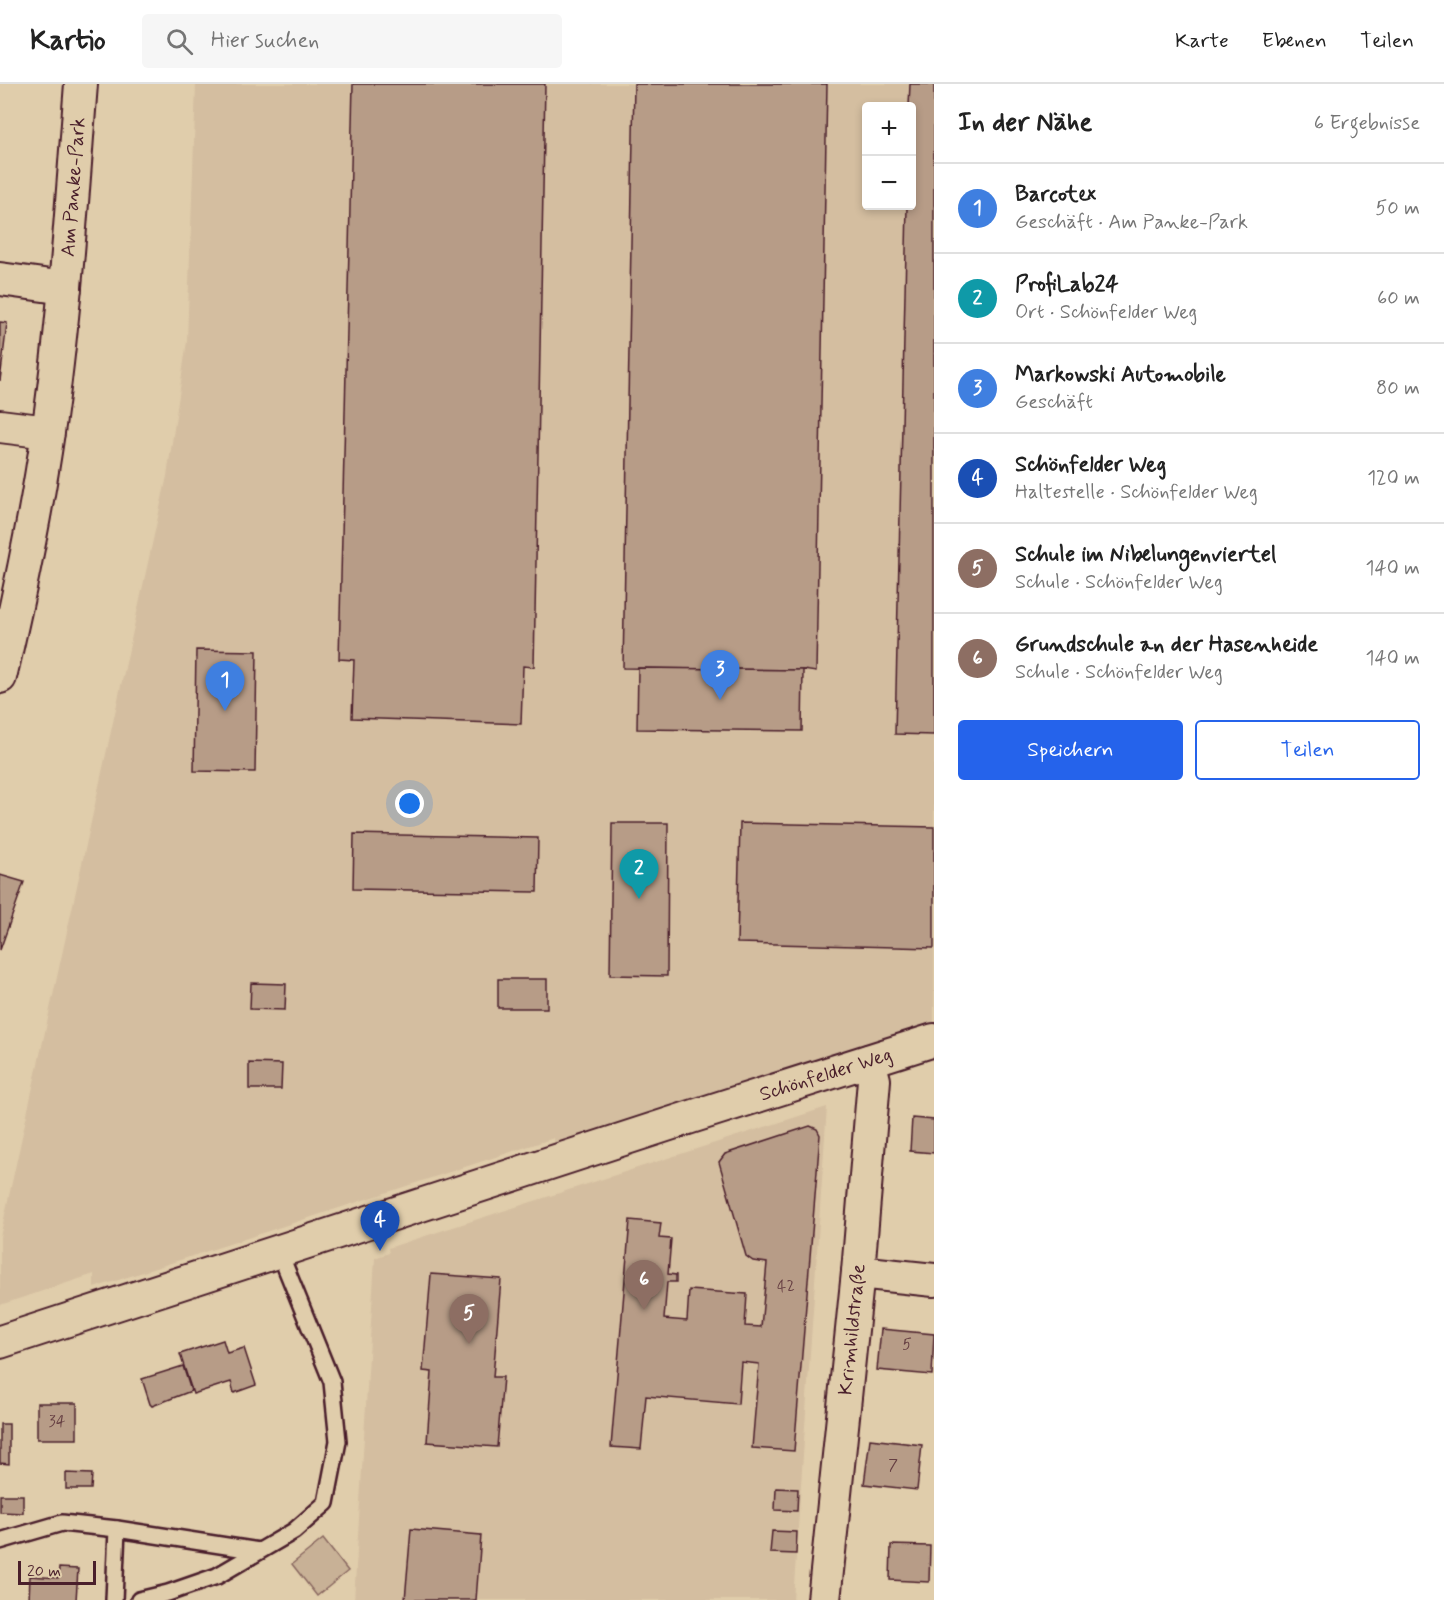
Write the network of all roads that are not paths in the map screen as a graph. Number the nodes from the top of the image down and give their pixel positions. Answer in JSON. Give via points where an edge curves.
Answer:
{"nodes":[{"id":1,"x":81,"y":84,"type":"edge"},
{"id":2,"x":0,"y":279,"type":"edge"},
{"id":3,"x":65,"y":288,"type":"junction"},
{"id":4,"x":0,"y":426,"type":"edge"},
{"id":5,"x":48,"y":432,"type":"junction"},
{"id":6,"x":0,"y":677,"type":"edge"},
{"id":7,"x":934,"y":1041,"type":"edge"},
{"id":8,"x":868,"y":1061,"type":"junction"},
{"id":9,"x":279,"y":1251,"type":"junction"},
{"id":10,"x":858,"y":1272,"type":"junction"},
{"id":11,"x":934,"y":1280,"type":"edge"},
{"id":12,"x":0,"y":1342,"type":"edge"},
{"id":13,"x":117,"y":1529,"type":"junction"},
{"id":14,"x":0,"y":1540,"type":"edge"},
{"id":15,"x":259,"y":1551,"type":"junction"},
{"id":16,"x":114,"y":1600,"type":"edge"},
{"id":17,"x":140,"y":1600,"type":"edge"},
{"id":18,"x":824,"y":1600,"type":"edge"}],
"edges":[{"from":1,"to":3,"type":"street","name":"Am Panke-Park"},
{"from":2,"to":3,"type":"street"},
{"from":3,"to":5,"type":"street","name":"Am Panke-Park"},
{"from":4,"to":5,"type":"street"},
{"from":5,"to":6,"type":"street","name":"Am Panke-Park","via":[[25,568]]},
{"from":7,"to":8,"type":"street","name":"Schönfelder Weg"},
{"from":8,"to":9,"type":"street","name":"Schönfelder Weg"},
{"from":8,"to":10,"type":"street","name":"Krimhildstraße","via":[[874,1080]]},
{"from":9,"to":12,"type":"street","name":"Schönfelder Weg"},
{"from":9,"to":15,"type":"lane","via":[[332,1382],[338,1441],[326,1503],[294,1531]]},
{"from":10,"to":11,"type":"street"},
{"from":10,"to":18,"type":"street","name":"Krimhildstraße"},
{"from":13,"to":14,"type":"lane","via":[[62,1523]]},
{"from":13,"to":15,"type":"lane"},
{"from":13,"to":16,"type":"lane"},
{"from":15,"to":17,"type":"lane","via":[[216,1576]]}]}
